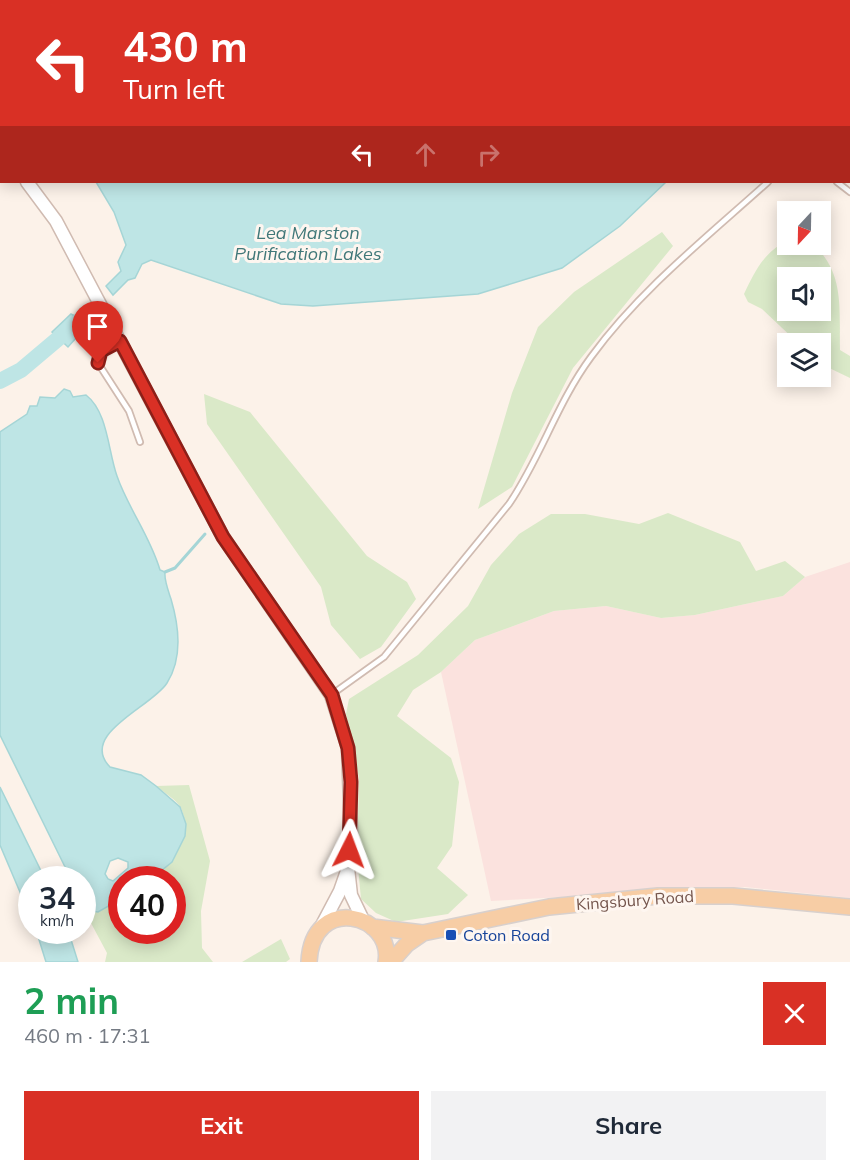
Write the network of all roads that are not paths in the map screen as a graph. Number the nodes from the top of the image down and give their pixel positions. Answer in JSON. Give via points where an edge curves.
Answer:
{"nodes":[{"id":1,"x":28,"y":183,"type":"edge"},
{"id":2,"x":767,"y":183,"type":"edge"},
{"id":3,"x":120,"y":341,"type":"junction"},
{"id":4,"x":140,"y":442,"type":"dead end"},
{"id":5,"x":332,"y":695,"type":"junction"},
{"id":6,"x":348,"y":868,"type":"junction"},
{"id":7,"x":850,"y":907,"type":"edge"},
{"id":8,"x":368,"y":924,"type":"junction"},
{"id":9,"x":317,"y":933,"type":"junction"},
{"id":10,"x":423,"y":933,"type":"junction"},
{"id":11,"x":297,"y":962,"type":"edge"},
{"id":12,"x":309,"y":962,"type":"edge"},
{"id":13,"x":386,"y":962,"type":"edge"},
{"id":14,"x":392,"y":962,"type":"edge"}],
"edges":[{"from":1,"to":3,"type":"street","via":[[56,221]]},
{"from":2,"to":5,"type":"lane","via":[[621,319],[570,388],[524,482],[509,504],[384,657]]},
{"from":3,"to":4,"type":"lane","via":[[101,351],[98,363],[129,411]]},
{"from":3,"to":5,"type":"street","via":[[223,537]]},
{"from":5,"to":6,"type":"street","via":[[348,748]]},
{"from":6,"to":8,"type":"street","via":[[351,895]]},
{"from":6,"to":9,"type":"street"},
{"from":7,"to":10,"type":"main road","name":"Kingsbury Road","via":[[734,896],[658,896],[549,907]]},
{"from":8,"to":9,"type":"main road","via":[[336,919]]},
{"from":8,"to":10,"type":"main road"},
{"from":8,"to":13,"type":"main road","via":[[384,943]]},
{"from":9,"to":11,"type":"main road"},
{"from":9,"to":12,"type":"main road"},
{"from":10,"to":14,"type":"main road"}]}
